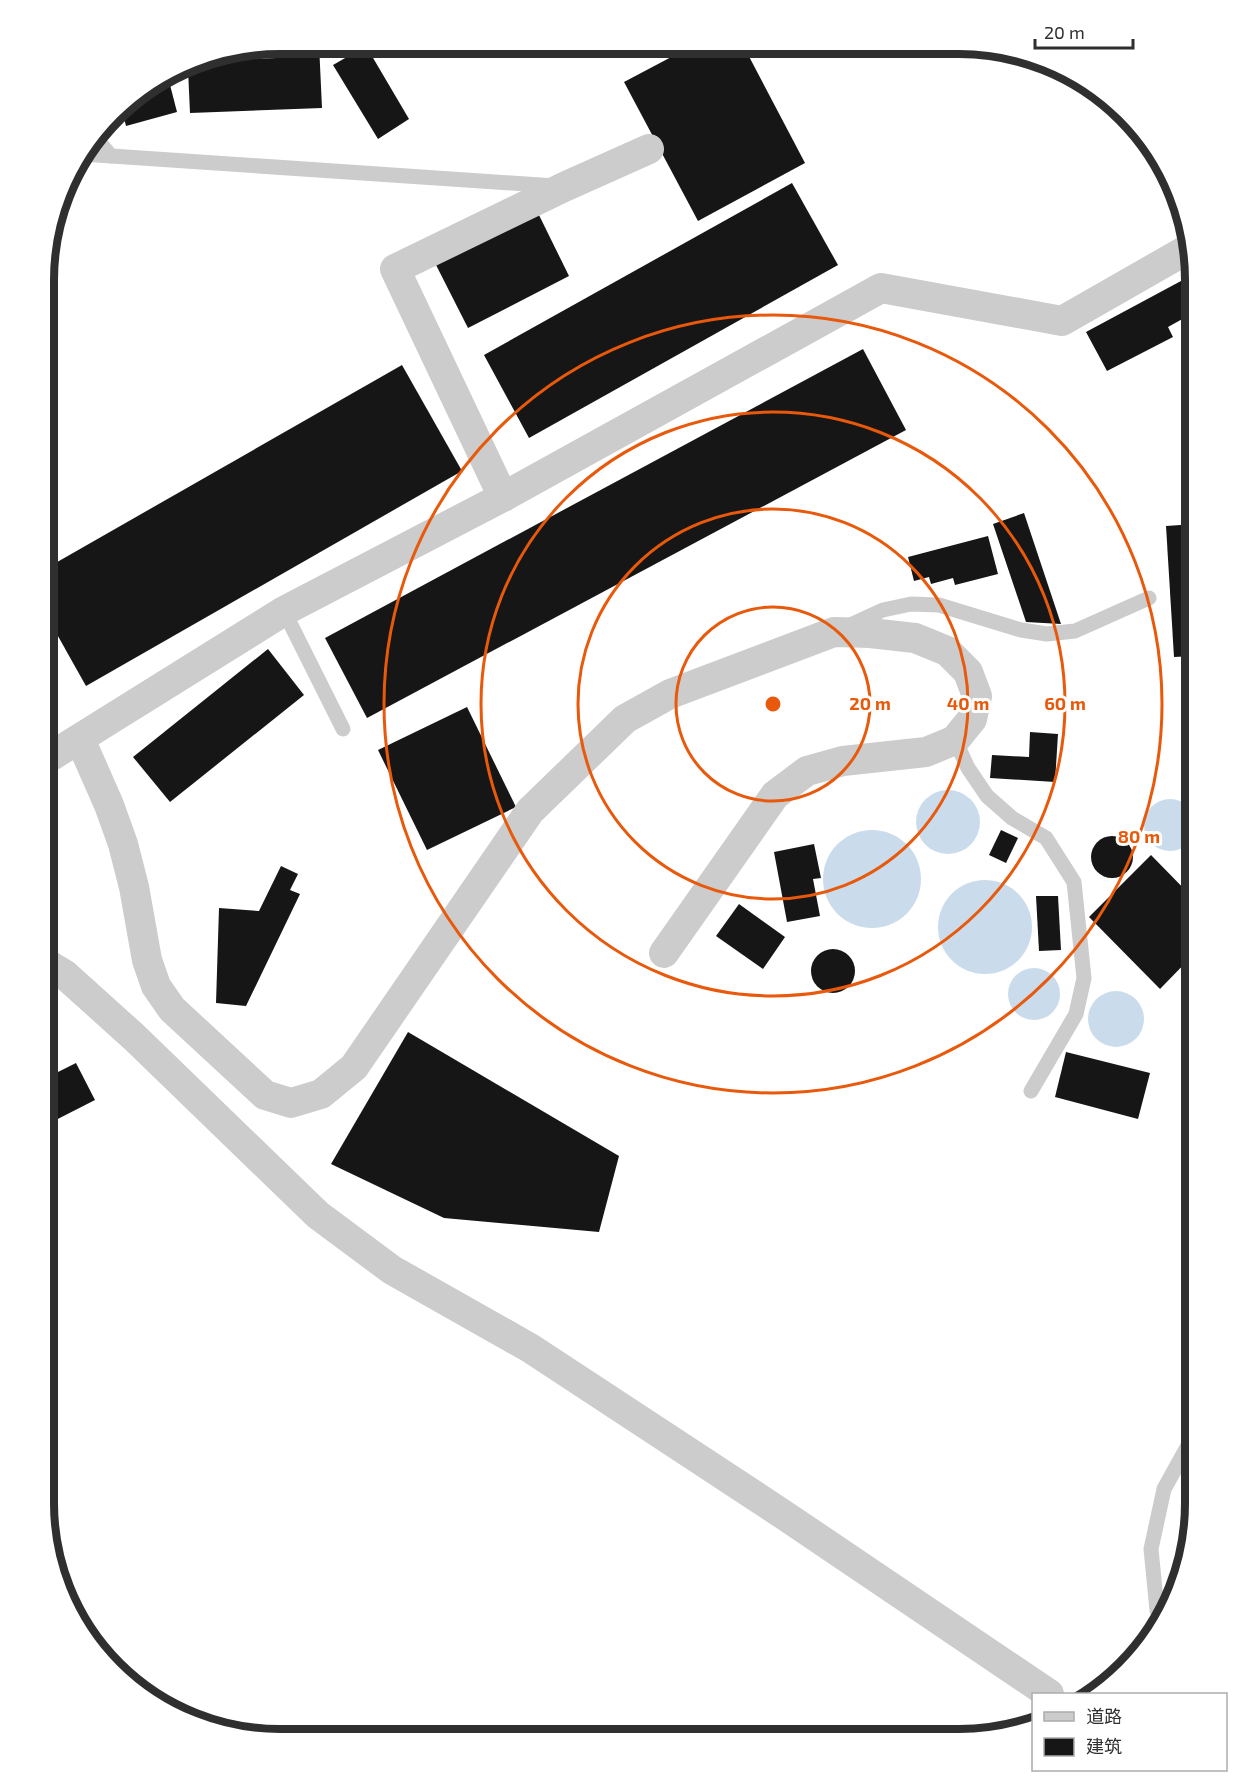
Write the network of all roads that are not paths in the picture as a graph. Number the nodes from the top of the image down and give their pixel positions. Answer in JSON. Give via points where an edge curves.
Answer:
{"nodes":[{"id":1,"x":100,"y":143,"type":"edge"},
{"id":2,"x":649,"y":149,"type":"dead end"},
{"id":3,"x":92,"y":155,"type":"edge"},
{"id":4,"x":111,"y":156,"type":"junction"},
{"id":5,"x":564,"y":187,"type":"junction"},
{"id":6,"x":1183,"y":252,"type":"edge"},
{"id":7,"x":503,"y":497,"type":"junction"},
{"id":8,"x":1149,"y":598,"type":"dead end"},
{"id":9,"x":284,"y":611,"type":"junction"},
{"id":10,"x":834,"y":632,"type":"junction"},
{"id":11,"x":343,"y":729,"type":"dead end"},
{"id":12,"x":81,"y":739,"type":"junction"},
{"id":13,"x":955,"y":740,"type":"junction"},
{"id":14,"x":54,"y":755,"type":"edge"},
{"id":15,"x":664,"y":954,"type":"dead end"},
{"id":16,"x":54,"y":968,"type":"edge"},
{"id":17,"x":1031,"y":1091,"type":"dead end"},
{"id":18,"x":1185,"y":1451,"type":"edge"},
{"id":19,"x":1158,"y":1611,"type":"edge"},
{"id":20,"x":1046,"y":1693,"type":"edge"}],
"edges":[{"from":1,"to":4,"type":"lane"},
{"from":2,"to":5,"type":"street"},
{"from":3,"to":4,"type":"lane"},
{"from":4,"to":5,"type":"lane"},
{"from":5,"to":7,"type":"street","via":[[395,269]]},
{"from":6,"to":7,"type":"street","via":[[1062,321],[881,288]]},
{"from":7,"to":9,"type":"street"},
{"from":8,"to":10,"type":"lane","via":[[1075,632],[1047,634],[1021,630],[939,605],[911,604],[883,610]]},
{"from":9,"to":11,"type":"lane"},
{"from":9,"to":12,"type":"street"},
{"from":10,"to":12,"type":"street","via":[[670,694],[625,720],[530,811],[354,1067],[321,1094],[291,1103],[265,1095],[172,1009],[156,986],[123,844]]},
{"from":10,"to":13,"type":"street","via":[[915,638],[947,651],[968,672],[977,696],[972,719]]},
{"from":12,"to":14,"type":"street"},
{"from":13,"to":15,"type":"street","via":[[926,752],[843,761],[807,771],[775,795]]},
{"from":13,"to":17,"type":"lane","via":[[987,796],[1012,819],[1046,838],[1074,882],[1084,978],[1076,1014]]},
{"from":16,"to":20,"type":"street","via":[[134,1037],[318,1215],[392,1270],[530,1348]]},
{"from":18,"to":19,"type":"lane","via":[[1164,1489],[1151,1549]]}]}
